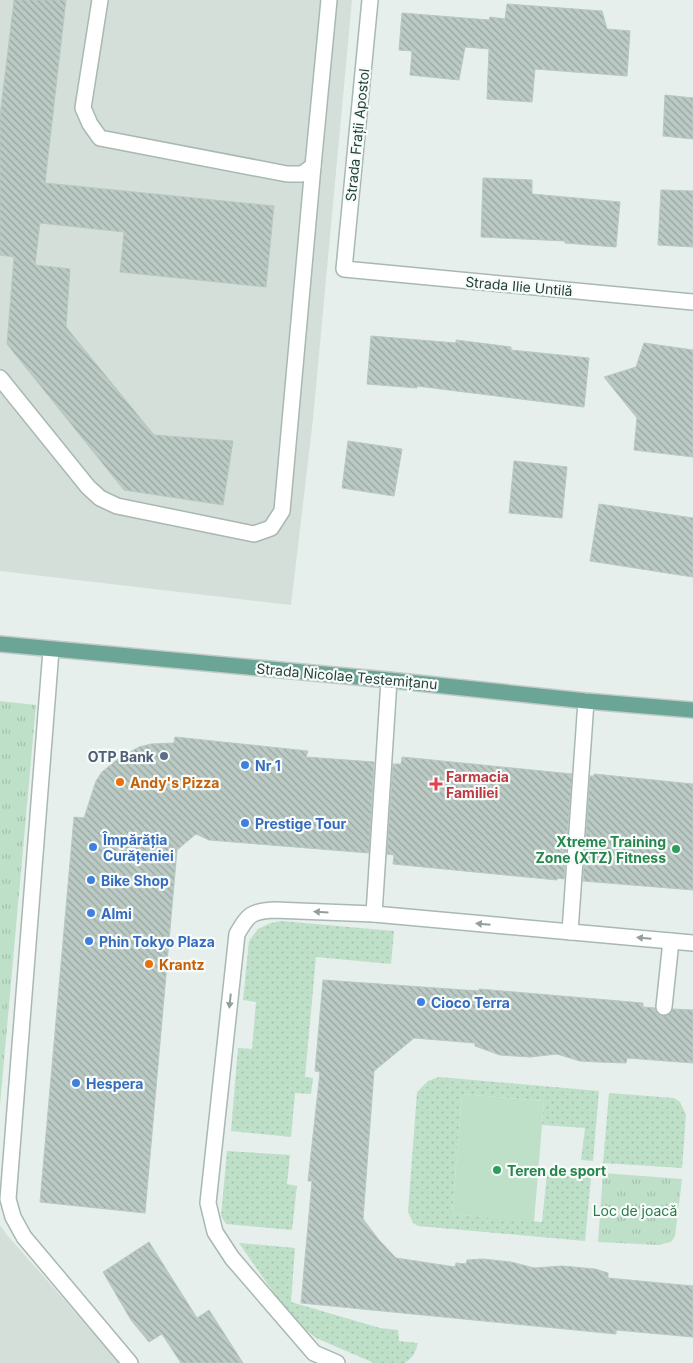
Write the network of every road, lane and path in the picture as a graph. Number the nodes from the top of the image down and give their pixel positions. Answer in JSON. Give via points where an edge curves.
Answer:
{"nodes":[{"id":1,"x":100,"y":0,"type":"edge"},
{"id":2,"x":329,"y":0,"type":"edge"},
{"id":3,"x":370,"y":0,"type":"edge"},
{"id":4,"x":313,"y":166,"type":"junction"},
{"id":5,"x":344,"y":269,"type":"joint"},
{"id":6,"x":693,"y":302,"type":"edge"},
{"id":7,"x":0,"y":378,"type":"edge"},
{"id":8,"x":0,"y":644,"type":"edge"},
{"id":9,"x":51,"y":650,"type":"junction"},
{"id":10,"x":388,"y":680,"type":"junction"},
{"id":11,"x":586,"y":701,"type":"junction"},
{"id":12,"x":693,"y":710,"type":"edge"},
{"id":13,"x":374,"y":914,"type":"junction"},
{"id":14,"x":570,"y":932,"type":"junction"},
{"id":15,"x":671,"y":941,"type":"junction"},
{"id":16,"x":693,"y":943,"type":"edge"},
{"id":17,"x":664,"y":1007,"type":"dead end"},
{"id":18,"x":130,"y":1363,"type":"edge"},
{"id":19,"x":337,"y":1363,"type":"edge"}],
"edges":[{"from":1,"to":4,"type":"street","via":[[83,108],[100,138],[287,174],[302,174]]},
{"from":2,"to":4,"type":"street"},
{"from":3,"to":5,"type":"street","name":"Strada Frații Apostol"},
{"from":4,"to":7,"type":"street","via":[[282,511],[271,528],[254,534],[117,506],[100,498]]},
{"from":5,"to":6,"type":"street","name":"Strada Ilie Untilă"},
{"from":8,"to":9,"type":"main road","name":"Strada Nicolae Testemițanu"},
{"from":9,"to":10,"type":"main road","name":"Strada Nicolae Testemițanu"},
{"from":9,"to":18,"type":"street","via":[[8,1199],[24,1237]]},
{"from":10,"to":11,"type":"main road","name":"Strada Nicolae Testemițanu"},
{"from":10,"to":13,"type":"street"},
{"from":11,"to":12,"type":"main road","name":"Strada Nicolae Testemițanu"},
{"from":11,"to":14,"type":"street"},
{"from":14,"to":13,"type":"street","one_way":true},
{"from":13,"to":19,"type":"street","one_way":true,"via":[[259,911],[246,919],[237,934],[208,1203],[215,1232],[232,1258],[314,1353]]},
{"from":15,"to":14,"type":"street","one_way":true},
{"from":15,"to":16,"type":"street"},
{"from":15,"to":17,"type":"street"}]}
